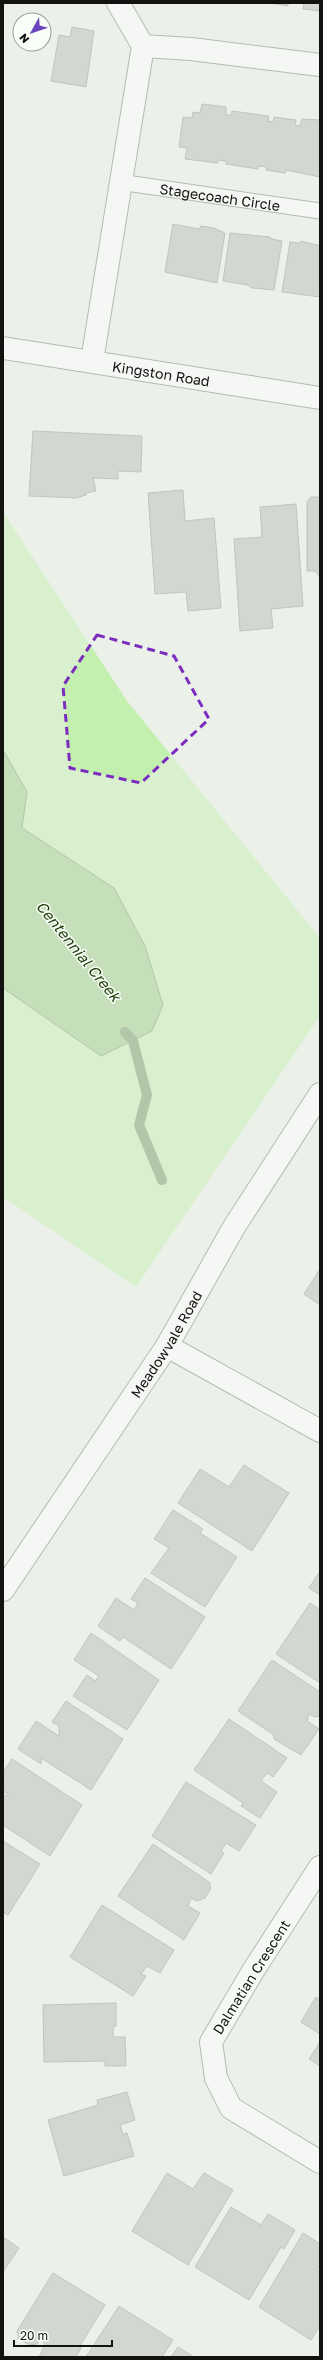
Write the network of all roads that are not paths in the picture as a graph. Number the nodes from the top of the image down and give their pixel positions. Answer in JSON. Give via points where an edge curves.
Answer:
{"nodes":[{"id":1,"x":118,"y":3,"type":"edge"},
{"id":2,"x":143,"y":46,"type":"junction"},
{"id":3,"x":320,"y":65,"type":"edge"},
{"id":4,"x":119,"y":182,"type":"junction"},
{"id":5,"x":320,"y":211,"type":"edge"},
{"id":6,"x":3,"y":348,"type":"edge"},
{"id":7,"x":92,"y":361,"type":"junction"},
{"id":8,"x":320,"y":398,"type":"edge"},
{"id":9,"x":320,"y":1094,"type":"edge"},
{"id":10,"x":167,"y":1346,"type":"junction"},
{"id":11,"x":320,"y":1431,"type":"edge"},
{"id":12,"x":3,"y":1590,"type":"edge"},
{"id":13,"x":320,"y":1867,"type":"edge"},
{"id":14,"x":320,"y":2162,"type":"edge"}],
"edges":[{"from":1,"to":2,"type":"street"},
{"from":2,"to":3,"type":"street","via":[[191,49]]},
{"from":2,"to":4,"type":"street"},
{"from":4,"to":5,"type":"lane","name":"Stagecoach Circle"},
{"from":4,"to":7,"type":"street"},
{"from":6,"to":7,"type":"street","name":"Kingston Road"},
{"from":7,"to":8,"type":"street","name":"Kingston Road"},
{"from":9,"to":10,"type":"street","name":"Meadowvale Road","via":[[234,1227]]},
{"from":10,"to":11,"type":"street"},
{"from":10,"to":12,"type":"street","name":"Meadowvale Road"},
{"from":13,"to":14,"type":"street","name":"Dalmatian Crescent","via":[[211,2042],[216,2078],[231,2108]]}]}
